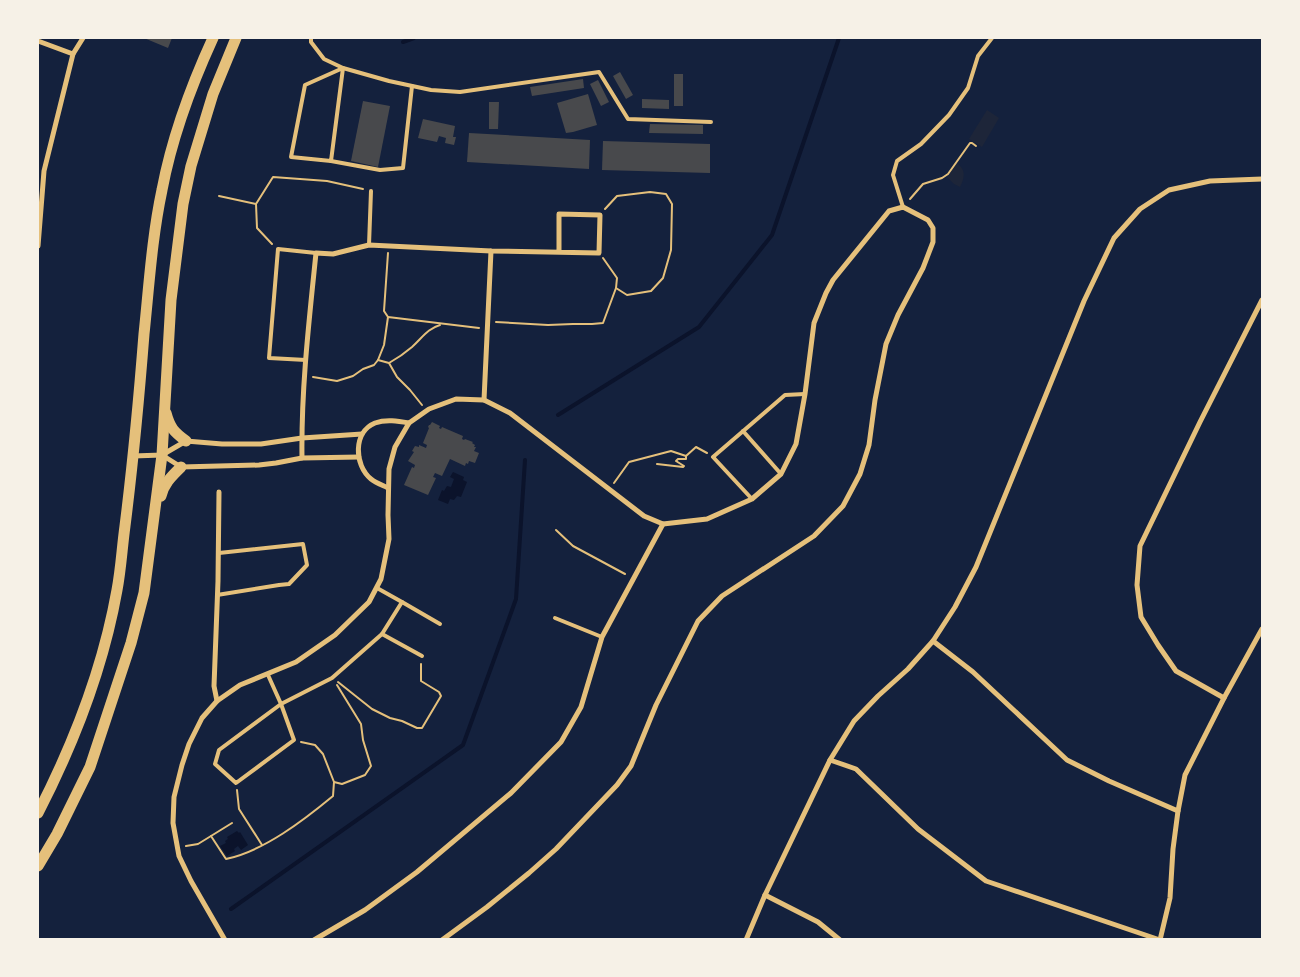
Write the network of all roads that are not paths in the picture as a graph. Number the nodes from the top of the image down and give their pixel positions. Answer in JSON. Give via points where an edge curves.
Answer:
{"nodes":[{"id":1,"x":83,"y":38,"type":"edge"},
{"id":2,"x":213,"y":38,"type":"edge"},
{"id":3,"x":236,"y":38,"type":"edge"},
{"id":4,"x":311,"y":38,"type":"edge"},
{"id":5,"x":992,"y":38,"type":"edge"},
{"id":6,"x":38,"y":41,"type":"edge"},
{"id":7,"x":73,"y":54,"type":"junction"},
{"id":8,"x":343,"y":68,"type":"junction"},
{"id":9,"x":412,"y":86,"type":"junction"},
{"id":10,"x":711,"y":122,"type":"dead end"},
{"id":11,"x":331,"y":162,"type":"junction"},
{"id":12,"x":1262,"y":179,"type":"edge"},
{"id":13,"x":371,"y":191,"type":"road end"},
{"id":14,"x":903,"y":207,"type":"junction"},
{"id":15,"x":38,"y":246,"type":"edge"},
{"id":16,"x":369,"y":246,"type":"junction"},
{"id":17,"x":491,"y":251,"type":"junction"},
{"id":18,"x":559,"y":252,"type":"junction"},
{"id":19,"x":316,"y":253,"type":"junction"},
{"id":20,"x":1262,"y":300,"type":"edge"},
{"id":21,"x":306,"y":360,"type":"junction"},
{"id":22,"x":805,"y":394,"type":"junction"},
{"id":23,"x":484,"y":400,"type":"junction"},
{"id":24,"x":164,"y":405,"type":"junction"},
{"id":25,"x":409,"y":423,"type":"junction"},
{"id":26,"x":743,"y":431,"type":"junction"},
{"id":27,"x":362,"y":434,"type":"junction"},
{"id":28,"x":302,"y":438,"type":"junction"},
{"id":29,"x":186,"y":441,"type":"junction"},
{"id":30,"x":162,"y":455,"type":"junction"},
{"id":31,"x":132,"y":456,"type":"junction"},
{"id":32,"x":358,"y":457,"type":"junction"},
{"id":33,"x":302,"y":458,"type":"junction"},
{"id":34,"x":181,"y":467,"type":"junction"},
{"id":35,"x":781,"y":474,"type":"junction"},
{"id":36,"x":388,"y":488,"type":"junction"},
{"id":37,"x":219,"y":492,"type":"dead end"},
{"id":38,"x":752,"y":499,"type":"junction"},
{"id":39,"x":663,"y":524,"type":"junction"},
{"id":40,"x":152,"y":532,"type":"junction"},
{"id":41,"x":218,"y":553,"type":"junction"},
{"id":42,"x":377,"y":588,"type":"junction"},
{"id":43,"x":217,"y":595,"type":"junction"},
{"id":44,"x":402,"y":602,"type":"junction"},
{"id":45,"x":555,"y":618,"type":"dead end"},
{"id":46,"x":440,"y":624,"type":"dead end"},
{"id":47,"x":1262,"y":629,"type":"edge"},
{"id":48,"x":382,"y":634,"type":"junction"},
{"id":49,"x":602,"y":637,"type":"junction"},
{"id":50,"x":933,"y":641,"type":"junction"},
{"id":51,"x":422,"y":656,"type":"road end"},
{"id":52,"x":268,"y":674,"type":"junction"},
{"id":53,"x":1224,"y":698,"type":"junction"},
{"id":54,"x":217,"y":701,"type":"junction"},
{"id":55,"x":280,"y":704,"type":"junction"},
{"id":56,"x":830,"y":760,"type":"junction"},
{"id":57,"x":1178,"y":811,"type":"junction"},
{"id":58,"x":38,"y":814,"type":"edge"},
{"id":59,"x":38,"y":866,"type":"edge"},
{"id":60,"x":765,"y":895,"type":"junction"},
{"id":61,"x":225,"y":940,"type":"edge"},
{"id":62,"x":314,"y":940,"type":"edge"},
{"id":63,"x":442,"y":940,"type":"edge"},
{"id":64,"x":746,"y":940,"type":"edge"},
{"id":65,"x":840,"y":940,"type":"edge"},
{"id":66,"x":1160,"y":940,"type":"edge"}],
"edges":[{"from":1,"to":7,"type":"street"},
{"from":2,"to":31,"type":"highway","via":[[176,133],[162,190],[152,250]]},
{"from":3,"to":24,"type":"highway","via":[[213,94],[183,204],[171,300]]},
{"from":4,"to":8,"type":"lane","via":[[324,59]]},
{"from":5,"to":14,"type":"lane","via":[[978,56],[968,88],[949,115],[920,144],[897,161],[893,175]]},
{"from":6,"to":7,"type":"street"},
{"from":7,"to":15,"type":"street","via":[[44,171]]},
{"from":8,"to":9,"type":"lane"},
{"from":8,"to":11,"type":"lane"},
{"from":8,"to":11,"type":"lane","via":[[305,85],[291,157]]},
{"from":9,"to":10,"type":"lane","via":[[460,92],[599,72],[628,119]]},
{"from":9,"to":11,"type":"lane","via":[[402,168],[380,170]]},
{"from":12,"to":50,"type":"street","via":[[1210,181],[1169,190],[1140,209],[1114,238],[1084,301],[976,567]]},
{"from":13,"to":16,"type":"lane"},
{"from":14,"to":22,"type":"street","via":[[889,211],[826,293],[814,323]]},
{"from":14,"to":63,"type":"street","via":[[928,220],[933,228],[934,242],[886,344],[869,445],[860,474],[842,506],[814,536],[722,596],[698,621],[656,704],[631,766],[617,785],[549,855]]},
{"from":16,"to":17,"type":"street"},
{"from":16,"to":19,"type":"street","via":[[333,254]]},
{"from":17,"to":18,"type":"street"},
{"from":17,"to":23,"type":"street"},
{"from":18,"to":18,"type":"street","via":[[559,214],[600,215],[599,253]]},
{"from":19,"to":21,"type":"street"},
{"from":19,"to":21,"type":"lane","via":[[278,249],[269,358]]},
{"from":20,"to":53,"type":"street","via":[[1140,546],[1137,585],[1141,617],[1176,671]]},
{"from":21,"to":28,"type":"street"},
{"from":22,"to":26,"type":"lane","via":[[785,395]]},
{"from":22,"to":35,"type":"street","via":[[796,444]]},
{"from":23,"to":25,"type":"street","via":[[456,400],[429,409]]},
{"from":23,"to":39,"type":"street","via":[[510,413],[644,516]]},
{"from":24,"to":29,"type":"highway","via":[[169,424]]},
{"from":24,"to":30,"type":"highway"},
{"from":25,"to":27,"type":"street","via":[[392,420],[376,423],[368,426]]},
{"from":25,"to":36,"type":"street","via":[[394,447]]},
{"from":26,"to":35,"type":"lane"},
{"from":26,"to":38,"type":"lane","via":[[713,457]]},
{"from":27,"to":28,"type":"street"},
{"from":27,"to":32,"type":"street"},
{"from":28,"to":29,"type":"street","via":[[261,444]]},
{"from":28,"to":33,"type":"street"},
{"from":29,"to":30,"type":"street"},
{"from":30,"to":31,"type":"street"},
{"from":30,"to":34,"type":"street"},
{"from":30,"to":40,"type":"highway"},
{"from":31,"to":58,"type":"highway","via":[[117,590],[99,668],[75,732]]},
{"from":32,"to":33,"type":"street"},
{"from":32,"to":36,"type":"street","via":[[364,472]]},
{"from":33,"to":34,"type":"street","via":[[259,465]]},
{"from":34,"to":40,"type":"highway","via":[[162,490]]},
{"from":35,"to":38,"type":"street"},
{"from":36,"to":42,"type":"street","via":[[389,539]]},
{"from":37,"to":41,"type":"street"},
{"from":38,"to":39,"type":"street","via":[[707,519]]},
{"from":39,"to":49,"type":"street"},
{"from":40,"to":59,"type":"highway","via":[[144,590],[131,643],[90,766]]},
{"from":41,"to":43,"type":"street"},
{"from":41,"to":43,"type":"lane","via":[[303,544],[306,566],[290,584]]},
{"from":42,"to":44,"type":"lane"},
{"from":42,"to":52,"type":"street","via":[[369,602],[335,635],[296,662]]},
{"from":43,"to":54,"type":"street","via":[[214,686]]},
{"from":44,"to":46,"type":"lane"},
{"from":44,"to":48,"type":"lane"},
{"from":45,"to":49,"type":"lane"},
{"from":47,"to":53,"type":"street"},
{"from":48,"to":51,"type":"lane"},
{"from":48,"to":55,"type":"lane","via":[[332,678]]},
{"from":49,"to":62,"type":"street","via":[[581,707],[561,742],[511,793],[417,872],[365,910]]},
{"from":50,"to":56,"type":"street","via":[[854,722]]},
{"from":50,"to":57,"type":"street","via":[[973,672],[1067,760]]},
{"from":52,"to":54,"type":"street","via":[[240,685]]},
{"from":52,"to":55,"type":"lane"},
{"from":53,"to":57,"type":"street","via":[[1185,775]]},
{"from":54,"to":61,"type":"street","via":[[202,718],[189,744],[174,797],[174,823],[179,856]]},
{"from":55,"to":55,"type":"lane","via":[[219,750],[215,764],[236,783],[294,740]]},
{"from":56,"to":60,"type":"street"},
{"from":56,"to":66,"type":"street","via":[[856,769],[918,829],[986,881]]},
{"from":57,"to":66,"type":"street","via":[[1170,898]]},
{"from":60,"to":64,"type":"street"},
{"from":60,"to":65,"type":"street","via":[[818,922]]}]}
